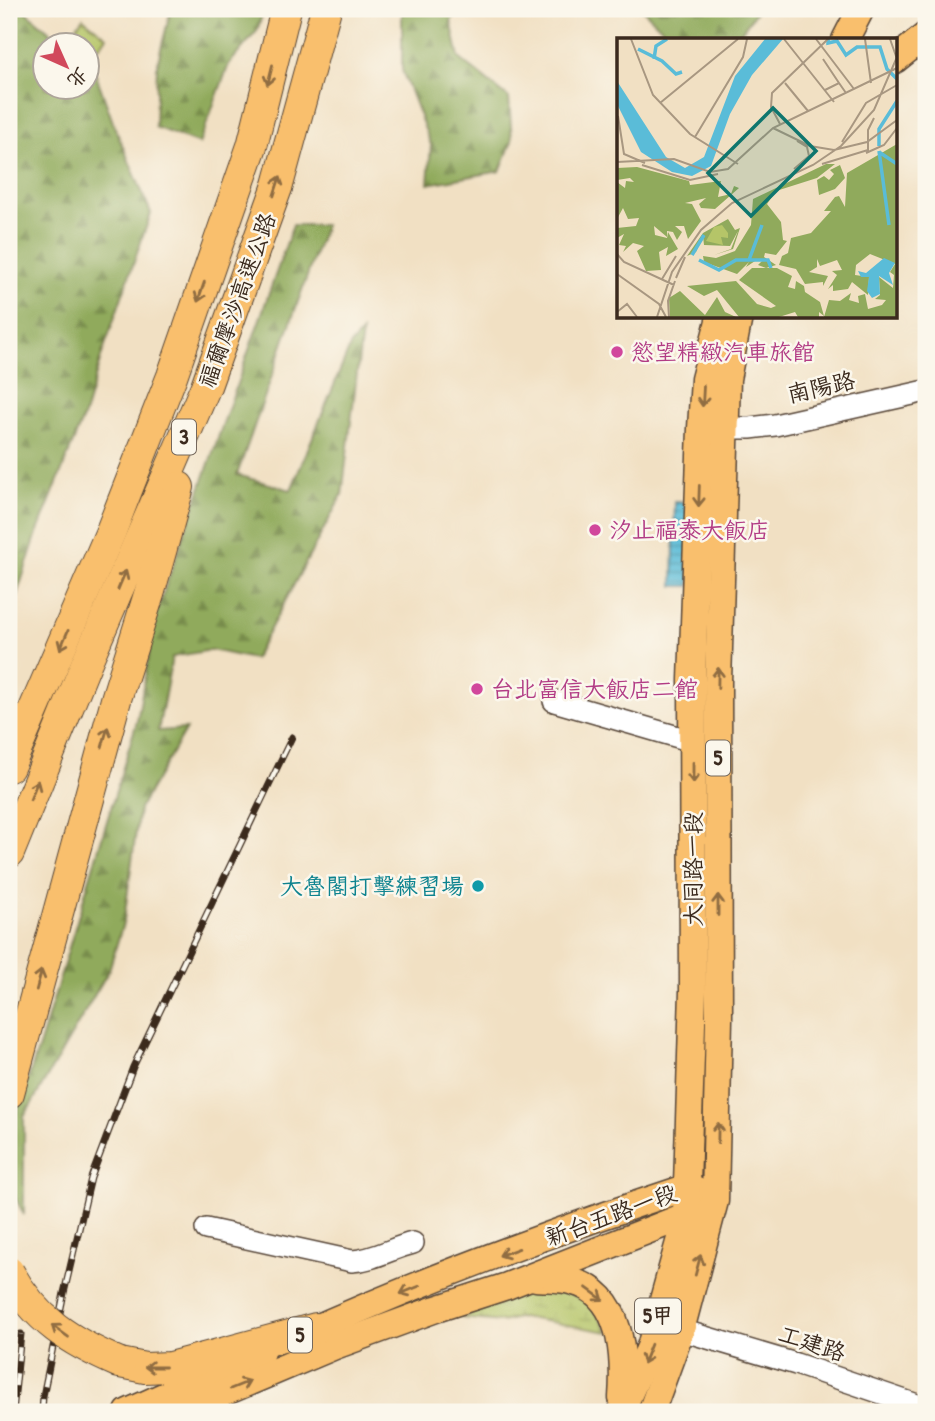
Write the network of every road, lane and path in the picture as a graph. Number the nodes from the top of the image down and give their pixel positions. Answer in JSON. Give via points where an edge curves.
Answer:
{"nodes":[{"id":1,"x":286,"y":9,"type":"edge"},
{"id":2,"x":326,"y":9,"type":"edge"},
{"id":3,"x":861,"y":9,"type":"edge"},
{"id":4,"x":926,"y":34,"type":"edge"},
{"id":5,"x":846,"y":38,"type":"edge"},
{"id":6,"x":897,"y":58,"type":"edge"},
{"id":7,"x":720,"y":318,"type":"edge"},
{"id":8,"x":739,"y":318,"type":"edge"},
{"id":9,"x":206,"y":386,"type":"junction"},
{"id":10,"x":926,"y":391,"type":"edge"},
{"id":11,"x":727,"y":427,"type":"junction"},
{"id":12,"x":701,"y":428,"type":"junction"},
{"id":13,"x":554,"y":701,"type":"dead end"},
{"id":14,"x":692,"y":741,"type":"junction"},
{"id":15,"x":9,"y":767,"type":"edge"},
{"id":16,"x":9,"y":853,"type":"edge"},
{"id":17,"x":9,"y":1093,"type":"edge"},
{"id":18,"x":688,"y":1187,"type":"junction"},
{"id":19,"x":715,"y":1201,"type":"junction"},
{"id":20,"x":686,"y":1217,"type":"junction"},
{"id":21,"x":206,"y":1229,"type":"dead end"},
{"id":22,"x":413,"y":1243,"type":"dead end"},
{"id":23,"x":9,"y":1272,"type":"edge"},
{"id":24,"x":531,"y":1277,"type":"junction"},
{"id":25,"x":316,"y":1328,"type":"junction"},
{"id":26,"x":681,"y":1330,"type":"junction"},
{"id":27,"x":926,"y":1408,"type":"edge"},
{"id":28,"x":128,"y":1412,"type":"edge"},
{"id":29,"x":178,"y":1412,"type":"edge"},
{"id":30,"x":621,"y":1412,"type":"edge"},
{"id":31,"x":650,"y":1412,"type":"edge"}],
"edges":[{"from":1,"to":15,"type":"highway","name":"福爾摩沙高速公路","number":"3","one_way":true,"via":[[252,146],[172,376]]},
{"from":9,"to":2,"type":"highway","name":"福爾摩沙高速公路","number":"3","one_way":true,"via":[[278,185]]},
{"from":3,"to":5,"type":"main road"},
{"from":4,"to":6,"type":"main road"},
{"from":7,"to":12,"type":"main road","name":"大同路一段","number":"5","one_way":true,"via":[[704,379]]},
{"from":8,"to":11,"type":"main road","name":"大同路一段","number":"5","via":[[727,379]]},
{"from":16,"to":9,"type":"highway","name":"福爾摩沙高速公路","number":"3","one_way":true},
{"from":17,"to":9,"type":"highway","one_way":true},
{"from":10,"to":11,"type":"street","name":"南陽路","via":[[775,425]]},
{"from":11,"to":12,"type":"street","name":"南陽路"},
{"from":19,"to":11,"type":"main road","name":"大同路一段","number":"5","one_way":true,"via":[[718,682]]},
{"from":12,"to":14,"type":"main road","name":"大同路一段","number":"5","one_way":true},
{"from":13,"to":14,"type":"street"},
{"from":14,"to":18,"type":"main road","name":"大同路一段","number":"5","one_way":true},
{"from":18,"to":19,"type":"main road","name":"新台五路一段"},
{"from":18,"to":20,"type":"main road","name":"大同路一段","number":"5甲"},
{"from":18,"to":25,"type":"main road","name":"新台五路一段","number":"5","one_way":true},
{"from":19,"to":20,"type":"main road","name":"新台五路一段","number":"5"},
{"from":26,"to":19,"type":"main road","name":"大同路一段","number":"5甲","one_way":true},
{"from":20,"to":24,"type":"main road","name":"新台五路一段","number":"5"},
{"from":20,"to":30,"type":"main road","name":"大同路一段","number":"5甲","one_way":true,"via":[[650,1347]]},
{"from":21,"to":22,"type":"street","via":[[352,1261]]},
{"from":25,"to":23,"type":"highway","one_way":true,"bridge":true,"via":[[170,1367],[145,1368],[81,1346],[49,1323],[19,1291]]},
{"from":29,"to":24,"type":"main road","name":"新台五路一段","number":"5","one_way":true,"via":[[335,1346]]},
{"from":24,"to":30,"type":"main road","one_way":true,"via":[[575,1282],[600,1294],[610,1308],[624,1373]]},
{"from":25,"to":28,"type":"main road","name":"新台五路一段","number":"5"},
{"from":26,"to":27,"type":"street","name":"工建路"},
{"from":26,"to":31,"type":"main road","name":"大同路一段","number":"5甲"}]}
